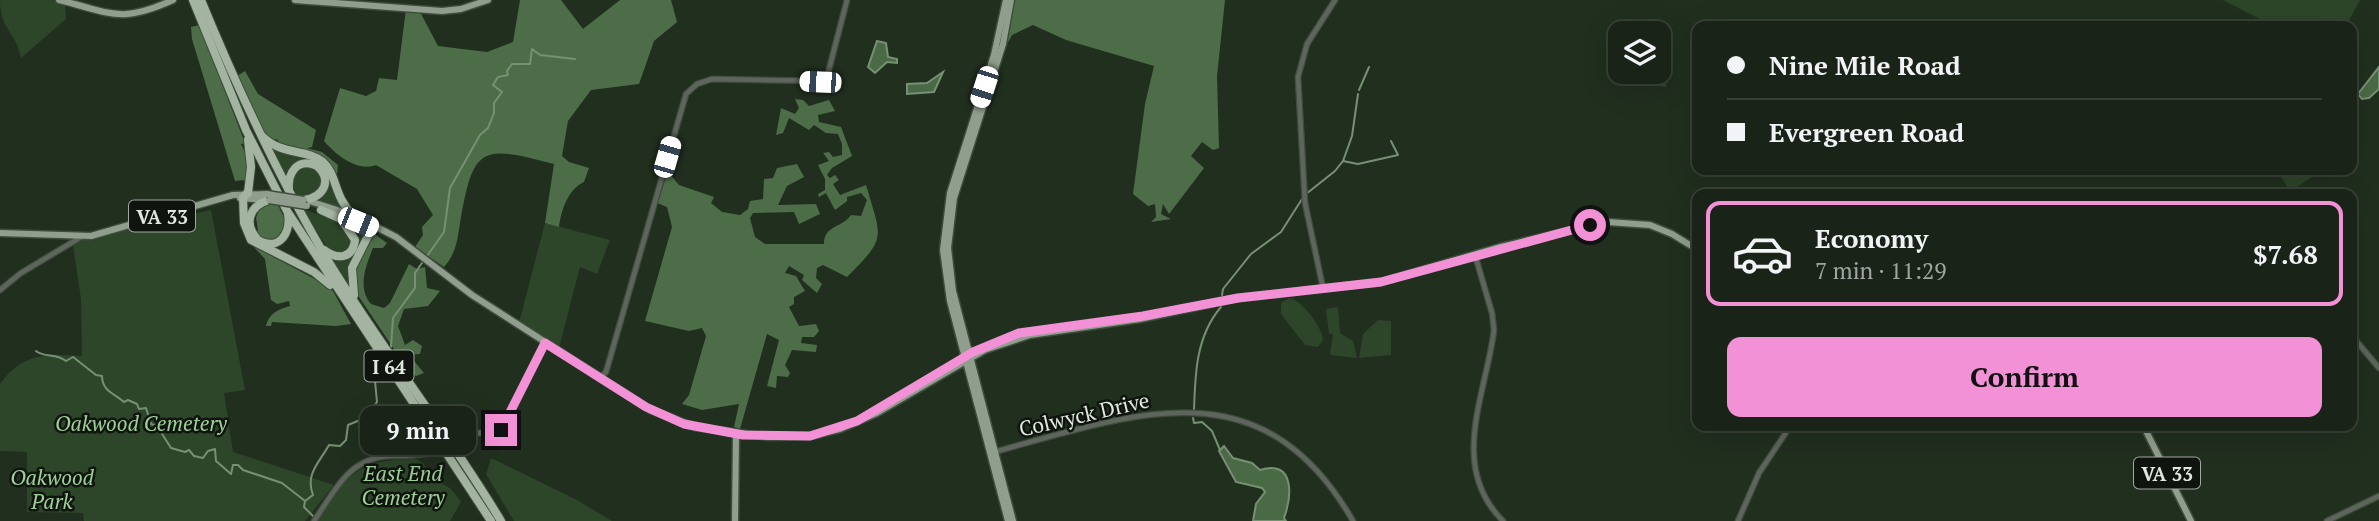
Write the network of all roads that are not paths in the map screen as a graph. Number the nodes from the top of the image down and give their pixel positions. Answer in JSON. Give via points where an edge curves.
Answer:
{"nodes":[{"id":1,"x":59,"y":0,"type":"edge"},
{"id":2,"x":173,"y":0,"type":"edge"},
{"id":3,"x":193,"y":0,"type":"edge"},
{"id":4,"x":201,"y":0,"type":"edge"},
{"id":5,"x":295,"y":0,"type":"edge"},
{"id":6,"x":488,"y":0,"type":"edge"},
{"id":7,"x":846,"y":0,"type":"edge"},
{"id":8,"x":1008,"y":0,"type":"edge"},
{"id":9,"x":1335,"y":0,"type":"edge"},
{"id":10,"x":246,"y":130,"type":"junction"},
{"id":11,"x":257,"y":131,"type":"junction"},
{"id":12,"x":246,"y":195,"type":"junction"},
{"id":13,"x":268,"y":197,"type":"junction"},
{"id":14,"x":291,"y":197,"type":"junction"},
{"id":15,"x":306,"y":203,"type":"junction"},
{"id":16,"x":321,"y":210,"type":"junction"},
{"id":17,"x":287,"y":211,"type":"junction"},
{"id":18,"x":353,"y":215,"type":"junction"},
{"id":19,"x":372,"y":228,"type":"junction"},
{"id":20,"x":0,"y":233,"type":"edge"},
{"id":21,"x":81,"y":237,"type":"junction"},
{"id":22,"x":319,"y":245,"type":"junction"},
{"id":23,"x":1692,"y":247,"type":"edge"},
{"id":24,"x":412,"y":250,"type":"junction"},
{"id":25,"x":1475,"y":255,"type":"junction"},
{"id":26,"x":1323,"y":289,"type":"junction"},
{"id":27,"x":0,"y":290,"type":"edge"},
{"id":28,"x":340,"y":294,"type":"junction"},
{"id":29,"x":356,"y":301,"type":"junction"},
{"id":30,"x":2357,"y":342,"type":"edge"},
{"id":31,"x":545,"y":343,"type":"junction"},
{"id":32,"x":968,"y":357,"type":"junction"},
{"id":33,"x":2379,"y":368,"type":"edge"},
{"id":34,"x":599,"y":378,"type":"junction"},
{"id":35,"x":976,"y":402,"type":"junction"},
{"id":36,"x":985,"y":410,"type":"junction"},
{"id":37,"x":1787,"y":431,"type":"edge"},
{"id":38,"x":2146,"y":431,"type":"edge"},
{"id":39,"x":736,"y":435,"type":"junction"},
{"id":40,"x":993,"y":452,"type":"junction"},
{"id":41,"x":2379,"y":496,"type":"edge"},
{"id":42,"x":315,"y":520,"type":"edge"},
{"id":43,"x":491,"y":521,"type":"edge"},
{"id":44,"x":501,"y":521,"type":"edge"},
{"id":45,"x":735,"y":521,"type":"edge"},
{"id":46,"x":1008,"y":521,"type":"edge"},
{"id":47,"x":1013,"y":521,"type":"edge"},
{"id":48,"x":1353,"y":521,"type":"edge"},
{"id":49,"x":1503,"y":521,"type":"edge"},
{"id":50,"x":1738,"y":521,"type":"edge"},
{"id":51,"x":2191,"y":521,"type":"edge"},
{"id":52,"x":2327,"y":521,"type":"edge"}],
"edges":[{"from":1,"to":2,"type":"main road","via":[[128,16]]},
{"from":3,"to":10,"type":"highway","number":"I 64"},
{"from":4,"to":11,"type":"highway","number":"I 64"},
{"from":5,"to":6,"type":"main road","via":[[432,10],[461,9]]},
{"from":7,"to":34,"type":"street","via":[[826,81],[709,79],[694,86],[684,98],[606,372]]},
{"from":8,"to":32,"type":"main road","via":[[1003,44],[950,221],[950,271]]},
{"from":9,"to":26,"type":"street","via":[[1303,52],[1298,85],[1305,203]]},
{"from":10,"to":12,"type":"highway","via":[[251,167]]},
{"from":10,"to":17,"type":"highway","number":"I 64"},
{"from":11,"to":14,"type":"highway","number":"I 64"},
{"from":11,"to":18,"type":"highway","via":[[281,150],[322,162],[338,198]]},
{"from":12,"to":13,"type":"main road","number":"VA 33"},
{"from":12,"to":21,"type":"main road","number":"VA 33"},
{"from":12,"to":28,"type":"highway","via":[[246,232],[254,244],[314,272]]},
{"from":13,"to":15,"type":"main road","number":"VA 33","bridge":true},
{"from":13,"to":17,"type":"highway","via":[[249,217],[253,234],[261,241],[272,244],[284,238],[289,227]]},
{"from":14,"to":15,"type":"highway","via":[[291,172],[299,164],[311,163],[322,171],[325,186]]},
{"from":14,"to":22,"type":"highway","number":"I 64"},
{"from":15,"to":16,"type":"main road","number":"VA 33"},
{"from":15,"to":18,"type":"main road","number":"VA 33"},
{"from":16,"to":19,"type":"main road","number":"VA 33"},
{"from":16,"to":22,"type":"highway","via":[[341,219],[355,240],[351,253],[341,257]]},
{"from":17,"to":28,"type":"highway","number":"I 64"},
{"from":18,"to":24,"type":"main road","number":"VA 33"},
{"from":19,"to":24,"type":"main road","number":"VA 33"},
{"from":19,"to":29,"type":"highway","via":[[352,268]]},
{"from":20,"to":21,"type":"main road","number":"VA 33"},
{"from":21,"to":27,"type":"street"},
{"from":22,"to":29,"type":"highway","number":"I 64"},
{"from":23,"to":25,"type":"main road","number":"VA 33","via":[[1650,225],[1613,222]]},
{"from":24,"to":31,"type":"main road","number":"VA 33"},
{"from":25,"to":26,"type":"main road","number":"VA 33","via":[[1381,282]]},
{"from":25,"to":49,"type":"street","via":[[1494,330],[1474,431],[1473,459],[1481,489]]},
{"from":26,"to":32,"type":"main road","number":"VA 33","via":[[1028,331],[997,340]]},
{"from":28,"to":43,"type":"highway","number":"I 64"},
{"from":29,"to":44,"type":"highway","number":"I 64"},
{"from":30,"to":33,"type":"street"},
{"from":31,"to":34,"type":"main road","number":"VA 33"},
{"from":31,"to":42,"type":"street","bridge":true,"via":[[499,432],[459,434],[433,452],[367,461],[336,485]]},
{"from":32,"to":35,"type":"main road"},
{"from":32,"to":36,"type":"main road"},
{"from":32,"to":39,"type":"main road","number":"VA 33","via":[[840,429],[810,436]]},
{"from":34,"to":39,"type":"main road","number":"VA 33","via":[[662,416]]},
{"from":35,"to":36,"type":"main road"},
{"from":35,"to":40,"type":"main road"},
{"from":36,"to":40,"type":"main road"},
{"from":37,"to":50,"type":"street","via":[[1759,473]]},
{"from":38,"to":51,"type":"main road","number":"VA 33"},
{"from":39,"to":45,"type":"main road"},
{"from":40,"to":46,"type":"main road"},
{"from":40,"to":47,"type":"main road"},
{"from":40,"to":48,"type":"street","name":"Colwyck Drive","via":[[1141,414],[1239,419],[1267,429],[1302,454]]},
{"from":41,"to":52,"type":"street"}]}
